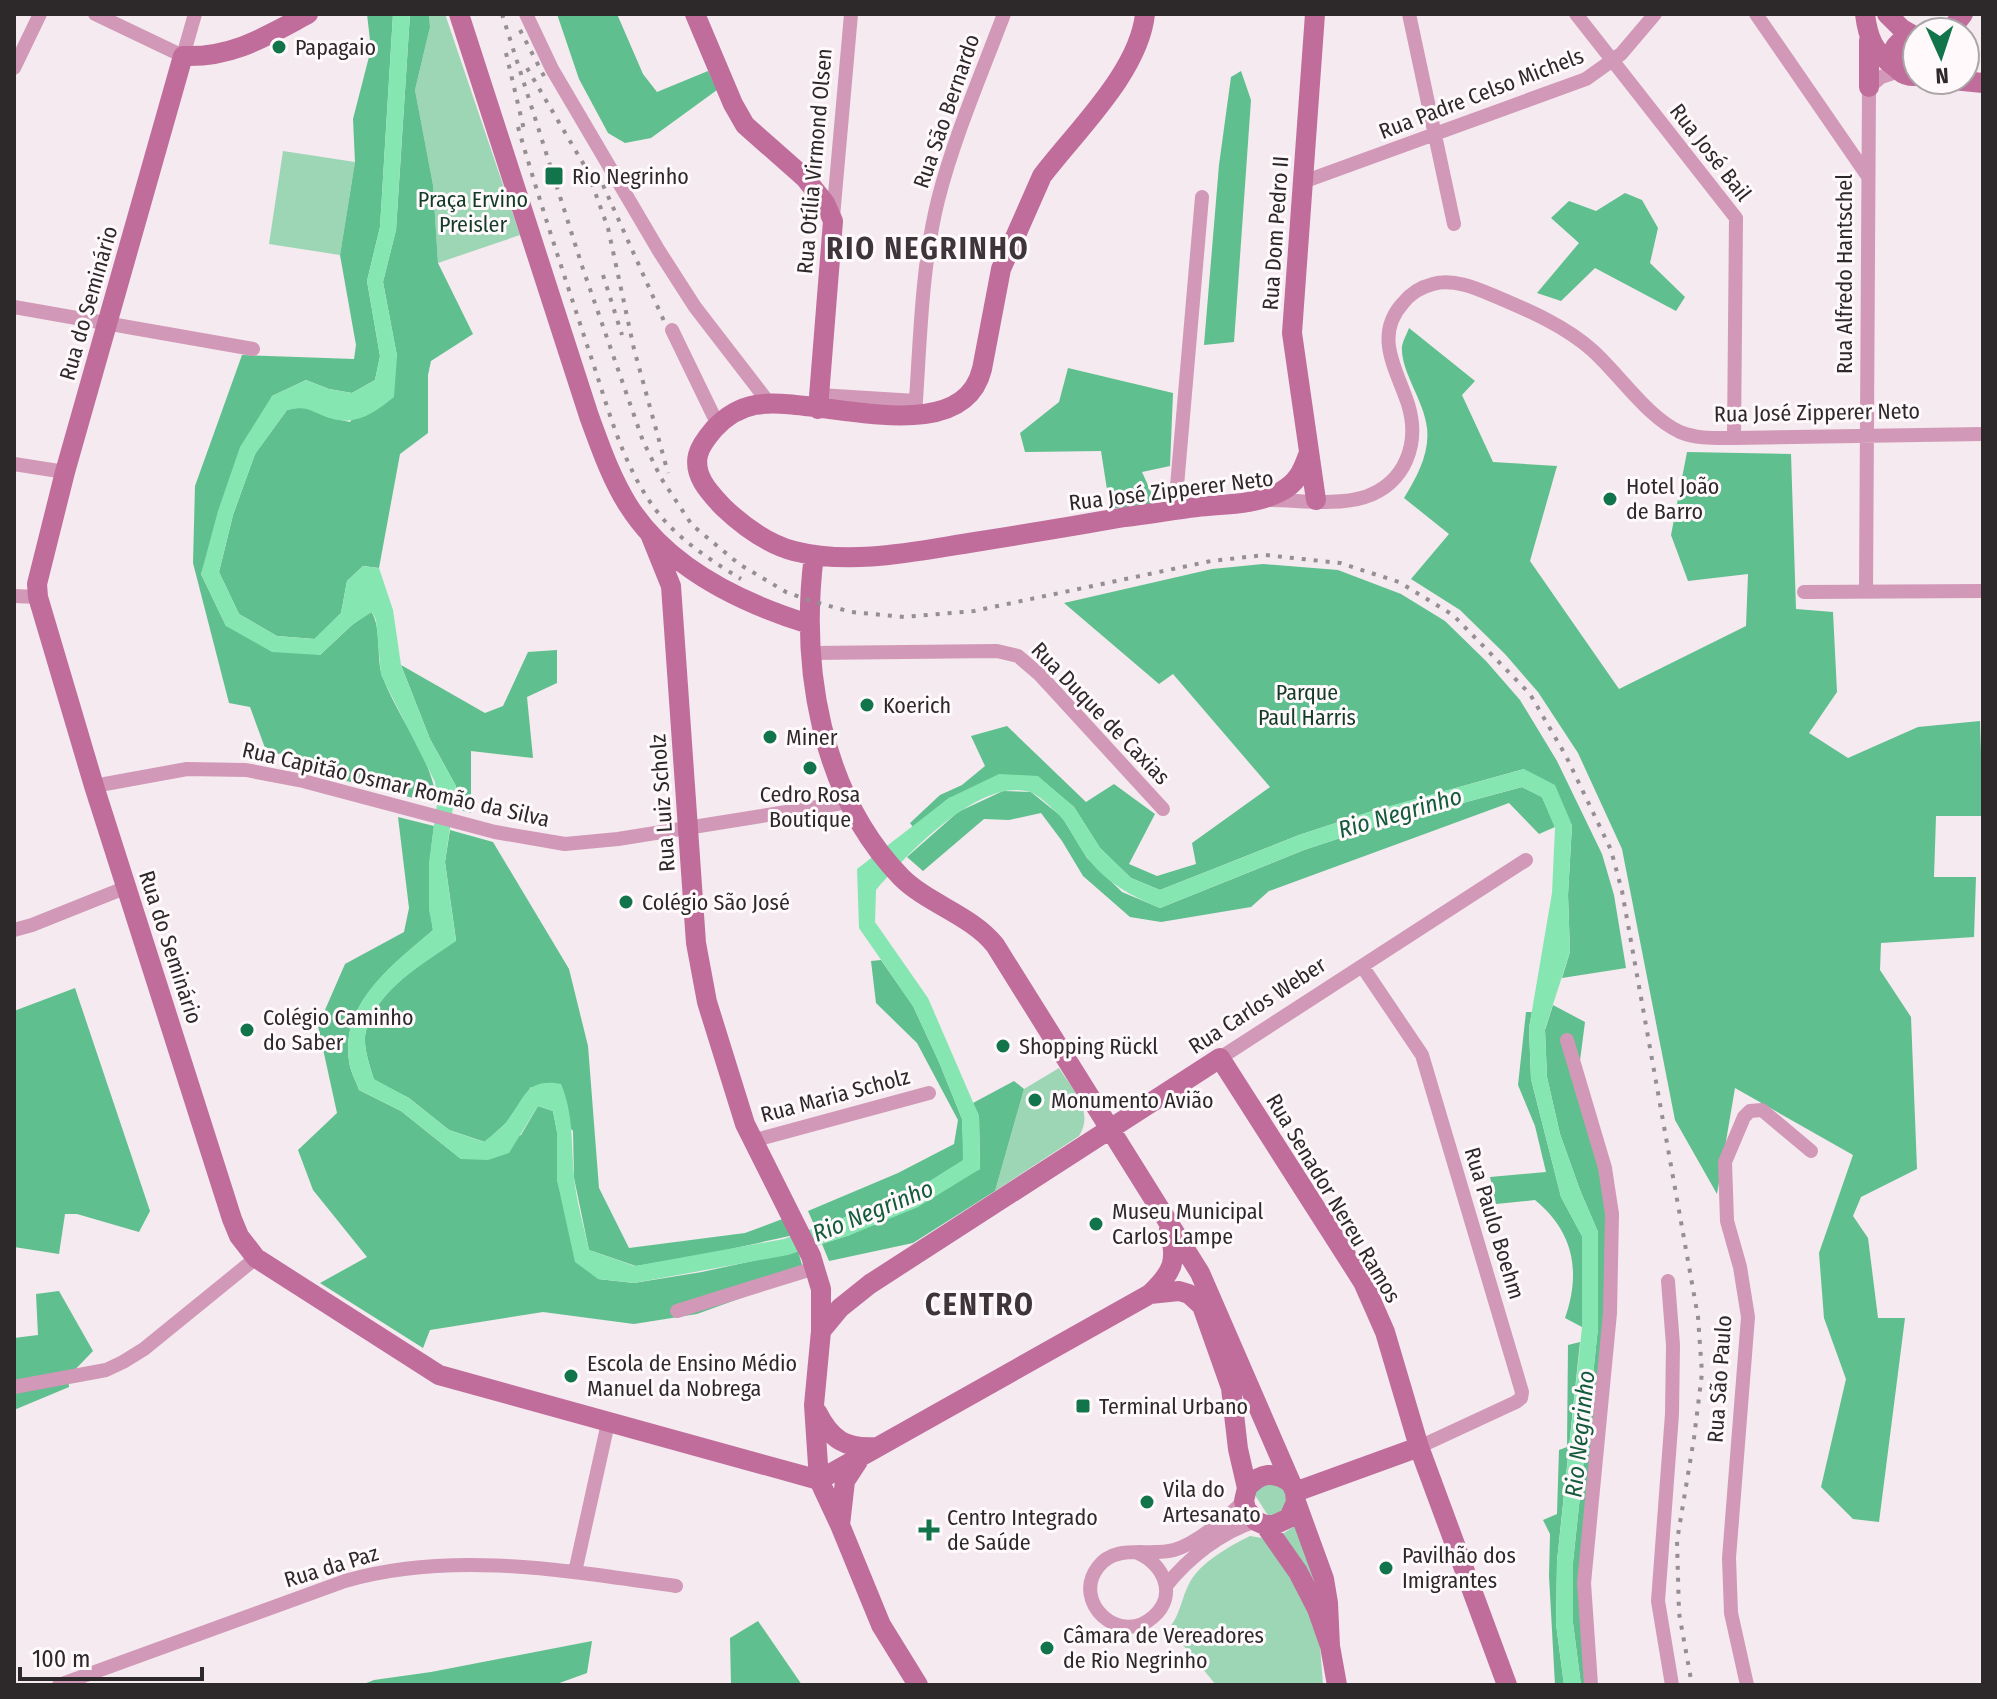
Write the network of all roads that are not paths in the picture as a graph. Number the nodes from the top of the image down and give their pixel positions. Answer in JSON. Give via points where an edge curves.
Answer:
{"nodes":[{"id":1,"x":40,"y":14,"type":"edge"},
{"id":2,"x":95,"y":14,"type":"edge"},
{"id":3,"x":195,"y":14,"type":"edge"},
{"id":4,"x":308,"y":14,"type":"edge"},
{"id":5,"x":459,"y":14,"type":"edge"},
{"id":6,"x":526,"y":14,"type":"edge"},
{"id":7,"x":695,"y":14,"type":"edge"},
{"id":8,"x":851,"y":14,"type":"edge"},
{"id":9,"x":1004,"y":14,"type":"edge"},
{"id":10,"x":1145,"y":14,"type":"edge"},
{"id":11,"x":1315,"y":14,"type":"edge"},
{"id":12,"x":1409,"y":14,"type":"edge"},
{"id":13,"x":1576,"y":14,"type":"edge"},
{"id":14,"x":1655,"y":14,"type":"edge"},
{"id":15,"x":1756,"y":14,"type":"edge"},
{"id":16,"x":1865,"y":14,"type":"edge"},
{"id":17,"x":1869,"y":40,"type":"junction"},
{"id":18,"x":1901,"y":41,"type":"edge"},
{"id":19,"x":183,"y":56,"type":"junction"},
{"id":20,"x":1613,"y":61,"type":"junction"},
{"id":21,"x":1901,"y":65,"type":"edge"},
{"id":22,"x":14,"y":68,"type":"edge"},
{"id":23,"x":1901,"y":69,"type":"edge"},
{"id":24,"x":1901,"y":74,"type":"edge"},
{"id":25,"x":1869,"y":87,"type":"junction"},
{"id":26,"x":1838,"y":133,"type":"junction"},
{"id":27,"x":1866,"y":134,"type":"junction"},
{"id":28,"x":1434,"y":135,"type":"junction"},
{"id":29,"x":1867,"y":175,"type":"junction"},
{"id":30,"x":1303,"y":182,"type":"junction"},
{"id":31,"x":1202,"y":197,"type":"dead end"},
{"id":32,"x":833,"y":221,"type":"junction"},
{"id":33,"x":1454,"y":224,"type":"dead end"},
{"id":34,"x":14,"y":307,"type":"edge"},
{"id":35,"x":106,"y":323,"type":"junction"},
{"id":36,"x":672,"y":330,"type":"dead end"},
{"id":37,"x":253,"y":349,"type":"dead end"},
{"id":38,"x":818,"y":402,"type":"junction"},
{"id":39,"x":769,"y":403,"type":"junction"},
{"id":40,"x":915,"y":408,"type":"junction"},
{"id":41,"x":718,"y":425,"type":"junction"},
{"id":42,"x":1983,"y":434,"type":"edge"},
{"id":43,"x":1865,"y":436,"type":"junction"},
{"id":44,"x":1734,"y":438,"type":"junction"},
{"id":45,"x":1308,"y":455,"type":"junction"},
{"id":46,"x":14,"y":464,"type":"edge"},
{"id":47,"x":65,"y":472,"type":"junction"},
{"id":48,"x":1257,"y":500,"type":"junction"},
{"id":49,"x":1316,"y":500,"type":"junction"},
{"id":50,"x":1175,"y":509,"type":"junction"},
{"id":51,"x":650,"y":534,"type":"junction"},
{"id":52,"x":814,"y":555,"type":"junction"},
{"id":53,"x":696,"y":572,"type":"junction"},
{"id":54,"x":671,"y":586,"type":"junction"},
{"id":55,"x":1983,"y":591,"type":"edge"},
{"id":56,"x":1804,"y":592,"type":"dead end"},
{"id":57,"x":1866,"y":592,"type":"junction"},
{"id":58,"x":14,"y":596,"type":"edge"},
{"id":59,"x":38,"y":597,"type":"junction"},
{"id":60,"x":809,"y":624,"type":"junction"},
{"id":61,"x":812,"y":653,"type":"junction"},
{"id":62,"x":94,"y":786,"type":"junction"},
{"id":63,"x":849,"y":802,"type":"junction"},
{"id":64,"x":1163,"y":809,"type":"dead end"},
{"id":65,"x":688,"y":828,"type":"junction"},
{"id":66,"x":1526,"y":860,"type":"dead end"},
{"id":67,"x":127,"y":887,"type":"junction"},
{"id":68,"x":14,"y":930,"type":"edge"},
{"id":69,"x":1362,"y":966,"type":"junction"},
{"id":70,"x":1567,"y":1040,"type":"dead end"},
{"id":71,"x":1220,"y":1058,"type":"junction"},
{"id":72,"x":929,"y":1093,"type":"dead end"},
{"id":73,"x":1110,"y":1129,"type":"junction"},
{"id":74,"x":752,"y":1141,"type":"junction"},
{"id":75,"x":1811,"y":1151,"type":"dead end"},
{"id":76,"x":1167,"y":1222,"type":"junction"},
{"id":77,"x":256,"y":1258,"type":"junction"},
{"id":78,"x":813,"y":1262,"type":"junction"},
{"id":79,"x":1668,"y":1281,"type":"dead end"},
{"id":80,"x":1150,"y":1294,"type":"junction"},
{"id":81,"x":677,"y":1311,"type":"dead end"},
{"id":82,"x":821,"y":1331,"type":"junction"},
{"id":83,"x":14,"y":1387,"type":"edge"},
{"id":84,"x":814,"y":1405,"type":"junction"},
{"id":85,"x":608,"y":1423,"type":"junction"},
{"id":86,"x":1419,"y":1447,"type":"junction"},
{"id":87,"x":870,"y":1451,"type":"junction"},
{"id":88,"x":819,"y":1480,"type":"junction"},
{"id":89,"x":1294,"y":1492,"type":"junction"},
{"id":90,"x":1246,"y":1494,"type":"junction"},
{"id":91,"x":1260,"y":1523,"type":"junction"},
{"id":92,"x":840,"y":1525,"type":"junction"},
{"id":93,"x":1138,"y":1553,"type":"junction"},
{"id":94,"x":575,"y":1572,"type":"junction"},
{"id":95,"x":676,"y":1586,"type":"dead end"},
{"id":96,"x":1166,"y":1586,"type":"junction"},
{"id":97,"x":1330,"y":1646,"type":"junction"},
{"id":98,"x":59,"y":1685,"type":"edge"},
{"id":99,"x":918,"y":1685,"type":"edge"},
{"id":100,"x":1337,"y":1685,"type":"edge"},
{"id":101,"x":1507,"y":1685,"type":"edge"},
{"id":102,"x":1591,"y":1685,"type":"edge"},
{"id":103,"x":1672,"y":1685,"type":"edge"},
{"id":104,"x":1747,"y":1685,"type":"edge"}],
"edges":[{"from":1,"to":22,"type":"street"},
{"from":2,"to":19,"type":"street"},
{"from":3,"to":19,"type":"street"},
{"from":4,"to":19,"type":"main road","via":[[233,51]]},
{"from":5,"to":51,"type":"main road","via":[[598,441],[628,505]]},
{"from":6,"to":39,"type":"street","via":[[552,69],[676,278]]},
{"from":7,"to":32,"type":"main road","via":[[745,125],[811,183]]},
{"from":8,"to":32,"type":"street","name":"Rua Otília Virmond Olsen"},
{"from":9,"to":40,"type":"street","name":"Rua São Bernardo","via":[[937,203]]},
{"from":10,"to":40,"type":"main road","via":[[1140,38],[1121,74],[1033,192],[1001,269],[979,382],[964,399],[937,411]]},
{"from":11,"to":30,"type":"main road","name":"Rua Dom Pedro II"},
{"from":12,"to":28,"type":"street"},
{"from":13,"to":20,"type":"street","name":"Rua José Bail"},
{"from":14,"to":20,"type":"street","name":"Rua Padre Celso Michels"},
{"from":15,"to":26,"type":"street"},
{"from":16,"to":17,"type":"main road"},
{"from":17,"to":23,"type":"main road","via":[[1882,58]]},
{"from":17,"to":25,"type":"main road"},
{"from":18,"to":21,"type":"main road","via":[[1892,55]]},
{"from":19,"to":35,"type":"main road","name":"Rua do Seminário"},
{"from":20,"to":28,"type":"street","name":"Rua Padre Celso Michels","via":[[1575,84]]},
{"from":20,"to":44,"type":"street","name":"Rua José Bail","via":[[1736,218]]},
{"from":24,"to":25,"type":"street","via":[[1881,77]]},
{"from":25,"to":27,"type":"street","name":"Rua Alfredo Hantschel"},
{"from":26,"to":27,"type":"street"},
{"from":26,"to":29,"type":"street"},
{"from":27,"to":29,"type":"street","name":"Rua Alfredo Hantschel"},
{"from":28,"to":30,"type":"street","name":"Rua Padre Celso Michels"},
{"from":28,"to":33,"type":"street"},
{"from":29,"to":43,"type":"street","name":"Rua Alfredo Hantschel"},
{"from":30,"to":45,"type":"main road","name":"Rua Dom Pedro II","via":[[1292,333]]},
{"from":31,"to":50,"type":"street"},
{"from":32,"to":38,"type":"main road","name":"Rua Otília Virmond Olsen"},
{"from":34,"to":35,"type":"street"},
{"from":35,"to":37,"type":"street"},
{"from":35,"to":47,"type":"main road","name":"Rua do Seminário"},
{"from":36,"to":41,"type":"street"},
{"from":38,"to":39,"type":"main road"},
{"from":38,"to":40,"type":"main road"},
{"from":39,"to":41,"type":"main road","via":[[745,408]]},
{"from":41,"to":52,"type":"main road","name":"Rua José Zipperer Neto","via":[[698,455],[698,474],[708,492],[733,517],[774,544]]},
{"from":42,"to":43,"type":"street","name":"Rua José Zipperer Neto"},
{"from":43,"to":44,"type":"street","name":"Rua José Zipperer Neto"},
{"from":43,"to":57,"type":"street","name":"Rua Alfredo Hantschel"},
{"from":44,"to":49,"type":"street","name":"Rua José Zipperer Neto","via":[[1692,436],[1668,425],[1590,348],[1543,318],[1475,288],[1433,284],[1412,293],[1388,332],[1391,363],[1412,427],[1410,453],[1400,475],[1383,490],[1362,498]]},
{"from":45,"to":48,"type":"main road","via":[[1293,484]]},
{"from":45,"to":49,"type":"main road","name":"Rua Dom Pedro II"},
{"from":46,"to":47,"type":"street"},
{"from":47,"to":59,"type":"main road","name":"Rua do Seminário"},
{"from":48,"to":49,"type":"street","name":"Rua José Zipperer Neto"},
{"from":48,"to":50,"type":"main road","name":"Rua José Zipperer Neto"},
{"from":50,"to":52,"type":"main road","name":"Rua José Zipperer Neto","via":[[892,555]]},
{"from":51,"to":53,"type":"main road"},
{"from":51,"to":54,"type":"main road","name":"Rua Luiz Scholz"},
{"from":52,"to":60,"type":"main road"},
{"from":53,"to":54,"type":"main road"},
{"from":53,"to":60,"type":"main road","via":[[758,606]]},
{"from":54,"to":65,"type":"main road","name":"Rua Luiz Scholz"},
{"from":55,"to":57,"type":"street"},
{"from":56,"to":57,"type":"street"},
{"from":58,"to":59,"type":"street"},
{"from":59,"to":62,"type":"main road","name":"Rua do Seminário"},
{"from":60,"to":61,"type":"main road"},
{"from":61,"to":63,"type":"main road","via":[[825,745]]},
{"from":61,"to":64,"type":"street","name":"Rua Duque de Caxias","via":[[997,651],[1018,656]]},
{"from":62,"to":65,"type":"street","name":"Rua Capitão Osmar Romão da Silva","via":[[187,769],[237,769],[565,844]]},
{"from":62,"to":67,"type":"main road","name":"Rua do Seminário"},
{"from":63,"to":65,"type":"street","name":"Rua Capitão Osmar Romão da Silva"},
{"from":63,"to":73,"type":"main road","via":[[873,844],[903,879],[984,932],[995,945]]},
{"from":65,"to":74,"type":"main road","name":"Rua Luiz Scholz","via":[[702,982]]},
{"from":66,"to":69,"type":"street","name":"Rua Carlos Weber"},
{"from":67,"to":68,"type":"street"},
{"from":67,"to":77,"type":"main road","name":"Rua do Seminário","via":[[232,1219]]},
{"from":69,"to":71,"type":"street","name":"Rua Carlos Weber"},
{"from":69,"to":86,"type":"street","name":"Rua Paulo Boehm","via":[[1422,1055],[1522,1392],[1516,1402]]},
{"from":70,"to":102,"type":"street","via":[[1605,1168],[1612,1214],[1610,1313],[1585,1560]]},
{"from":71,"to":73,"type":"main road","name":"Rua Carlos Weber"},
{"from":71,"to":86,"type":"main road","name":"Rua Senador Nereu Ramos","via":[[1371,1297]]},
{"from":72,"to":74,"type":"street","name":"Rua Maria Scholz"},
{"from":73,"to":76,"type":"main road"},
{"from":73,"to":82,"type":"main road","name":"Rua Carlos Weber","via":[[870,1284]]},
{"from":74,"to":78,"type":"main road","name":"Rua Luiz Scholz"},
{"from":75,"to":104,"type":"street","name":"Rua São Paulo","via":[[1762,1110],[1750,1111],[1725,1162],[1727,1221],[1748,1317],[1729,1558],[1731,1613]]},
{"from":76,"to":80,"type":"main road","via":[[1175,1250],[1172,1267]]},
{"from":76,"to":89,"type":"main road","via":[[1200,1273]]},
{"from":77,"to":83,"type":"street","via":[[123,1362]]},
{"from":77,"to":85,"type":"main road","name":"Rua do Seminário","via":[[439,1375]]},
{"from":78,"to":81,"type":"street"},
{"from":78,"to":82,"type":"main road","name":"Rua Luiz Scholz","via":[[821,1289]]},
{"from":79,"to":103,"type":"street","via":[[1672,1414],[1658,1601]]},
{"from":80,"to":87,"type":"main road"},
{"from":80,"to":90,"type":"main road","via":[[1179,1291],[1202,1306],[1228,1376]]},
{"from":82,"to":84,"type":"main road","name":"Rua Luiz Scholz"},
{"from":84,"to":87,"type":"main road","via":[[824,1427],[842,1444]]},
{"from":84,"to":88,"type":"main road","name":"Rua Luiz Scholz"},
{"from":85,"to":88,"type":"main road","name":"Rua do Seminário"},
{"from":85,"to":94,"type":"street"},
{"from":86,"to":89,"type":"main road"},
{"from":86,"to":101,"type":"main road","name":"Rua Senador Nereu Ramos"},
{"from":87,"to":88,"type":"main road"},
{"from":87,"to":92,"type":"main road","via":[[845,1481]]},
{"from":88,"to":92,"type":"main road"},
{"from":89,"to":90,"type":"main road","via":[[1283,1477],[1263,1475]]},
{"from":89,"to":91,"type":"main road","via":[[1289,1518]]},
{"from":89,"to":97,"type":"main road","via":[[1324,1579]]},
{"from":90,"to":91,"type":"main road","via":[[1246,1509]]},
{"from":90,"to":93,"type":"street","via":[[1231,1514],[1181,1548]]},
{"from":91,"to":96,"type":"street","via":[[1230,1533],[1189,1560]]},
{"from":91,"to":97,"type":"main road","via":[[1308,1589]]},
{"from":92,"to":99,"type":"main road","via":[[881,1625]]},
{"from":93,"to":96,"type":"street","via":[[1158,1565]]},
{"from":93,"to":96,"type":"street","via":[[1116,1554],[1098,1567],[1090,1588],[1096,1609],[1112,1624],[1144,1624],[1161,1608]]},
{"from":94,"to":95,"type":"street","name":"Rua da Paz"},
{"from":94,"to":98,"type":"street","name":"Rua da Paz","via":[[461,1567],[382,1571]]},
{"from":97,"to":100,"type":"main road"}]}
